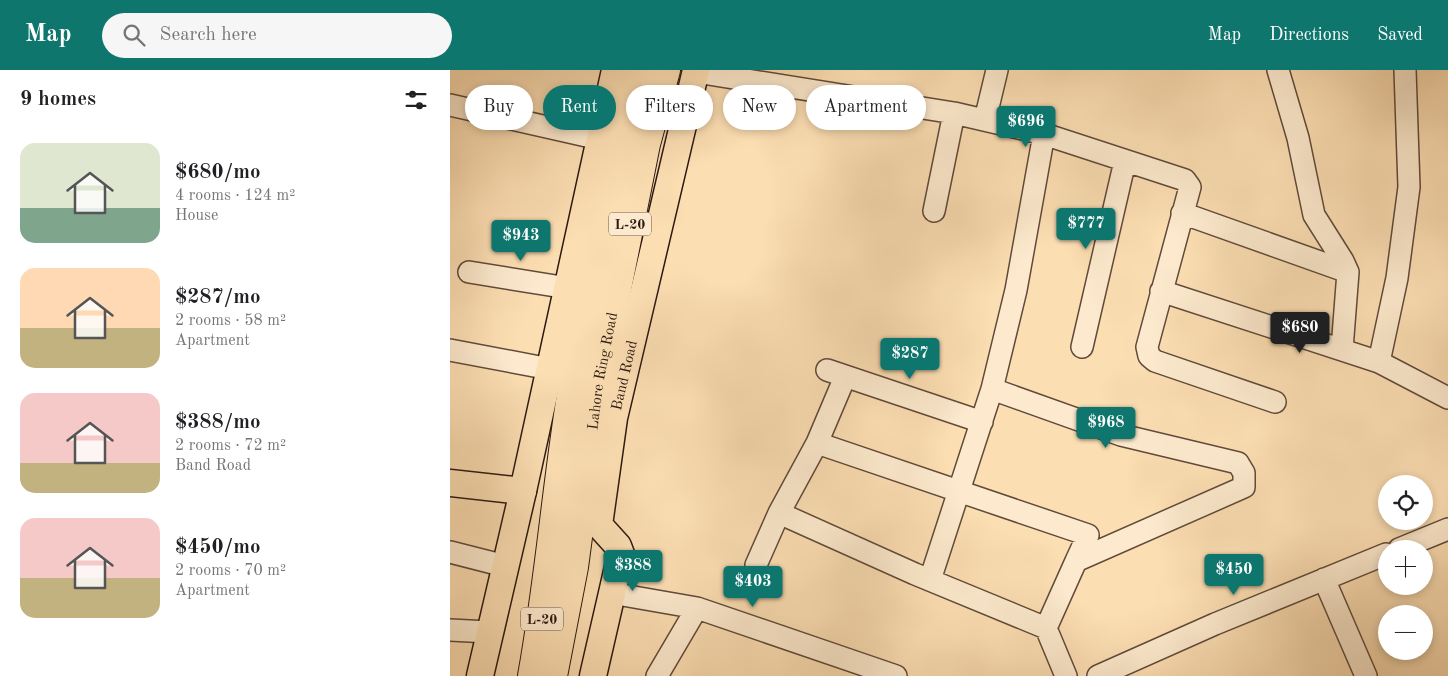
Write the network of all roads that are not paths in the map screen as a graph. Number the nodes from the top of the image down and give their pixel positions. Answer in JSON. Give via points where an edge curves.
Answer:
{"nodes":[{"id":1,"x":615,"y":70,"type":"edge"},
{"id":2,"x":639,"y":70,"type":"edge"},
{"id":3,"x":666,"y":70,"type":"edge"},
{"id":4,"x":996,"y":70,"type":"edge"},
{"id":5,"x":1278,"y":70,"type":"edge"},
{"id":6,"x":1405,"y":70,"type":"edge"},
{"id":7,"x":696,"y":71,"type":"edge"},
{"id":8,"x":450,"y":105,"type":"edge"},
{"id":9,"x":954,"y":113,"type":"junction"},
{"id":10,"x":985,"y":120,"type":"junction"},
{"id":11,"x":1044,"y":134,"type":"junction"},
{"id":12,"x":600,"y":139,"type":"junction"},
{"id":13,"x":1126,"y":161,"type":"junction"},
{"id":14,"x":934,"y":211,"type":"dead end"},
{"id":15,"x":1182,"y":213,"type":"junction"},
{"id":16,"x":469,"y":272,"type":"dead end"},
{"id":17,"x":1348,"y":272,"type":"junction"},
{"id":18,"x":568,"y":288,"type":"junction"},
{"id":19,"x":1161,"y":291,"type":"junction"},
{"id":20,"x":1082,"y":347,"type":"dead end"},
{"id":21,"x":1342,"y":349,"type":"junction"},
{"id":22,"x":450,"y":350,"type":"edge"},
{"id":23,"x":1379,"y":362,"type":"junction"},
{"id":24,"x":575,"y":375,"type":"junction"},
{"id":25,"x":992,"y":389,"type":"junction"},
{"id":26,"x":1448,"y":398,"type":"edge"},
{"id":27,"x":1275,"y":402,"type":"dead end"},
{"id":28,"x":982,"y":422,"type":"junction"},
{"id":29,"x":817,"y":444,"type":"junction"},
{"id":30,"x":450,"y":483,"type":"edge"},
{"id":31,"x":523,"y":491,"type":"junction"},
{"id":32,"x":960,"y":491,"type":"junction"},
{"id":33,"x":779,"y":513,"type":"junction"},
{"id":34,"x":1448,"y":529,"type":"edge"},
{"id":35,"x":1421,"y":540,"type":"edge"},
{"id":36,"x":450,"y":552,"type":"edge"},
{"id":37,"x":1378,"y":557,"type":"edge"},
{"id":38,"x":1076,"y":561,"type":"junction"},
{"id":39,"x":756,"y":565,"type":"dead end"},
{"id":40,"x":505,"y":566,"type":"junction"},
{"id":41,"x":1324,"y":579,"type":"junction"},
{"id":42,"x":930,"y":580,"type":"junction"},
{"id":43,"x":611,"y":593,"type":"junction"},
{"id":44,"x":697,"y":608,"type":"junction"},
{"id":45,"x":1046,"y":628,"type":"junction"},
{"id":46,"x":450,"y":630,"type":"edge"},
{"id":47,"x":489,"y":632,"type":"junction"},
{"id":48,"x":1101,"y":675,"type":"edge"},
{"id":49,"x":480,"y":676,"type":"edge"},
{"id":50,"x":532,"y":676,"type":"edge"},
{"id":51,"x":553,"y":676,"type":"edge"},
{"id":52,"x":592,"y":676,"type":"edge"},
{"id":53,"x":657,"y":676,"type":"edge"},
{"id":54,"x":896,"y":676,"type":"edge"},
{"id":55,"x":1066,"y":676,"type":"edge"},
{"id":56,"x":1366,"y":676,"type":"edge"}],
"edges":[{"from":1,"to":12,"type":"main road"},
{"from":2,"to":24,"type":"highway","name":"Lahore Ring Road","number":"L-20","via":[[622,138]]},
{"from":3,"to":24,"type":"highway","name":"Lahore Ring Road","number":"L-20"},
{"from":4,"to":10,"type":"street"},
{"from":5,"to":17,"type":"street","via":[[1298,138],[1314,216]]},
{"from":6,"to":23,"type":"street","via":[[1409,187],[1397,278]]},
{"from":7,"to":9,"type":"street"},
{"from":7,"to":43,"type":"main road","name":"Band Road","via":[[614,418],[599,524],[621,554]]},
{"from":8,"to":12,"type":"street"},
{"from":9,"to":10,"type":"street"},
{"from":9,"to":14,"type":"street"},
{"from":10,"to":11,"type":"street"},
{"from":11,"to":13,"type":"street"},
{"from":11,"to":25,"type":"street","via":[[1016,290]]},
{"from":12,"to":18,"type":"main road"},
{"from":13,"to":15,"type":"street","via":[[1185,180],[1190,187]]},
{"from":13,"to":20,"type":"street"},
{"from":15,"to":17,"type":"street"},
{"from":15,"to":19,"type":"street"},
{"from":16,"to":18,"type":"street"},
{"from":17,"to":21,"type":"street"},
{"from":18,"to":24,"type":"main road"},
{"from":19,"to":21,"type":"street"},
{"from":19,"to":27,"type":"street","via":[[1147,347],[1149,356],[1155,361]]},
{"from":21,"to":23,"type":"street"},
{"from":22,"to":24,"type":"street"},
{"from":23,"to":26,"type":"street"},
{"from":24,"to":31,"type":"main road"},
{"from":24,"to":50,"type":"highway","name":"Lahore Ring Road","number":"L-20"},
{"from":24,"to":51,"type":"highway","name":"Lahore Ring Road","number":"L-20","via":[[581,507],[563,634]]},
{"from":25,"to":28,"type":"street"},
{"from":25,"to":38,"type":"street","via":[[1121,435],[1238,463],[1244,474],[1244,487]]},
{"from":28,"to":29,"type":"street","via":[[836,374]]},
{"from":28,"to":32,"type":"street"},
{"from":29,"to":32,"type":"street"},
{"from":29,"to":33,"type":"street"},
{"from":30,"to":31,"type":"main road"},
{"from":31,"to":40,"type":"main road"},
{"from":32,"to":38,"type":"street","via":[[1088,534]]},
{"from":32,"to":42,"type":"street"},
{"from":33,"to":39,"type":"street"},
{"from":33,"to":42,"type":"street"},
{"from":34,"to":35,"type":"street"},
{"from":36,"to":40,"type":"street"},
{"from":37,"to":41,"type":"street"},
{"from":38,"to":45,"type":"street"},
{"from":40,"to":47,"type":"main road"},
{"from":41,"to":48,"type":"street"},
{"from":41,"to":56,"type":"street"},
{"from":42,"to":45,"type":"street"},
{"from":43,"to":44,"type":"street"},
{"from":43,"to":52,"type":"main road","name":"Band Road"},
{"from":44,"to":53,"type":"street"},
{"from":44,"to":54,"type":"street"},
{"from":45,"to":55,"type":"street"},
{"from":46,"to":47,"type":"street"},
{"from":47,"to":49,"type":"main road"}]}
